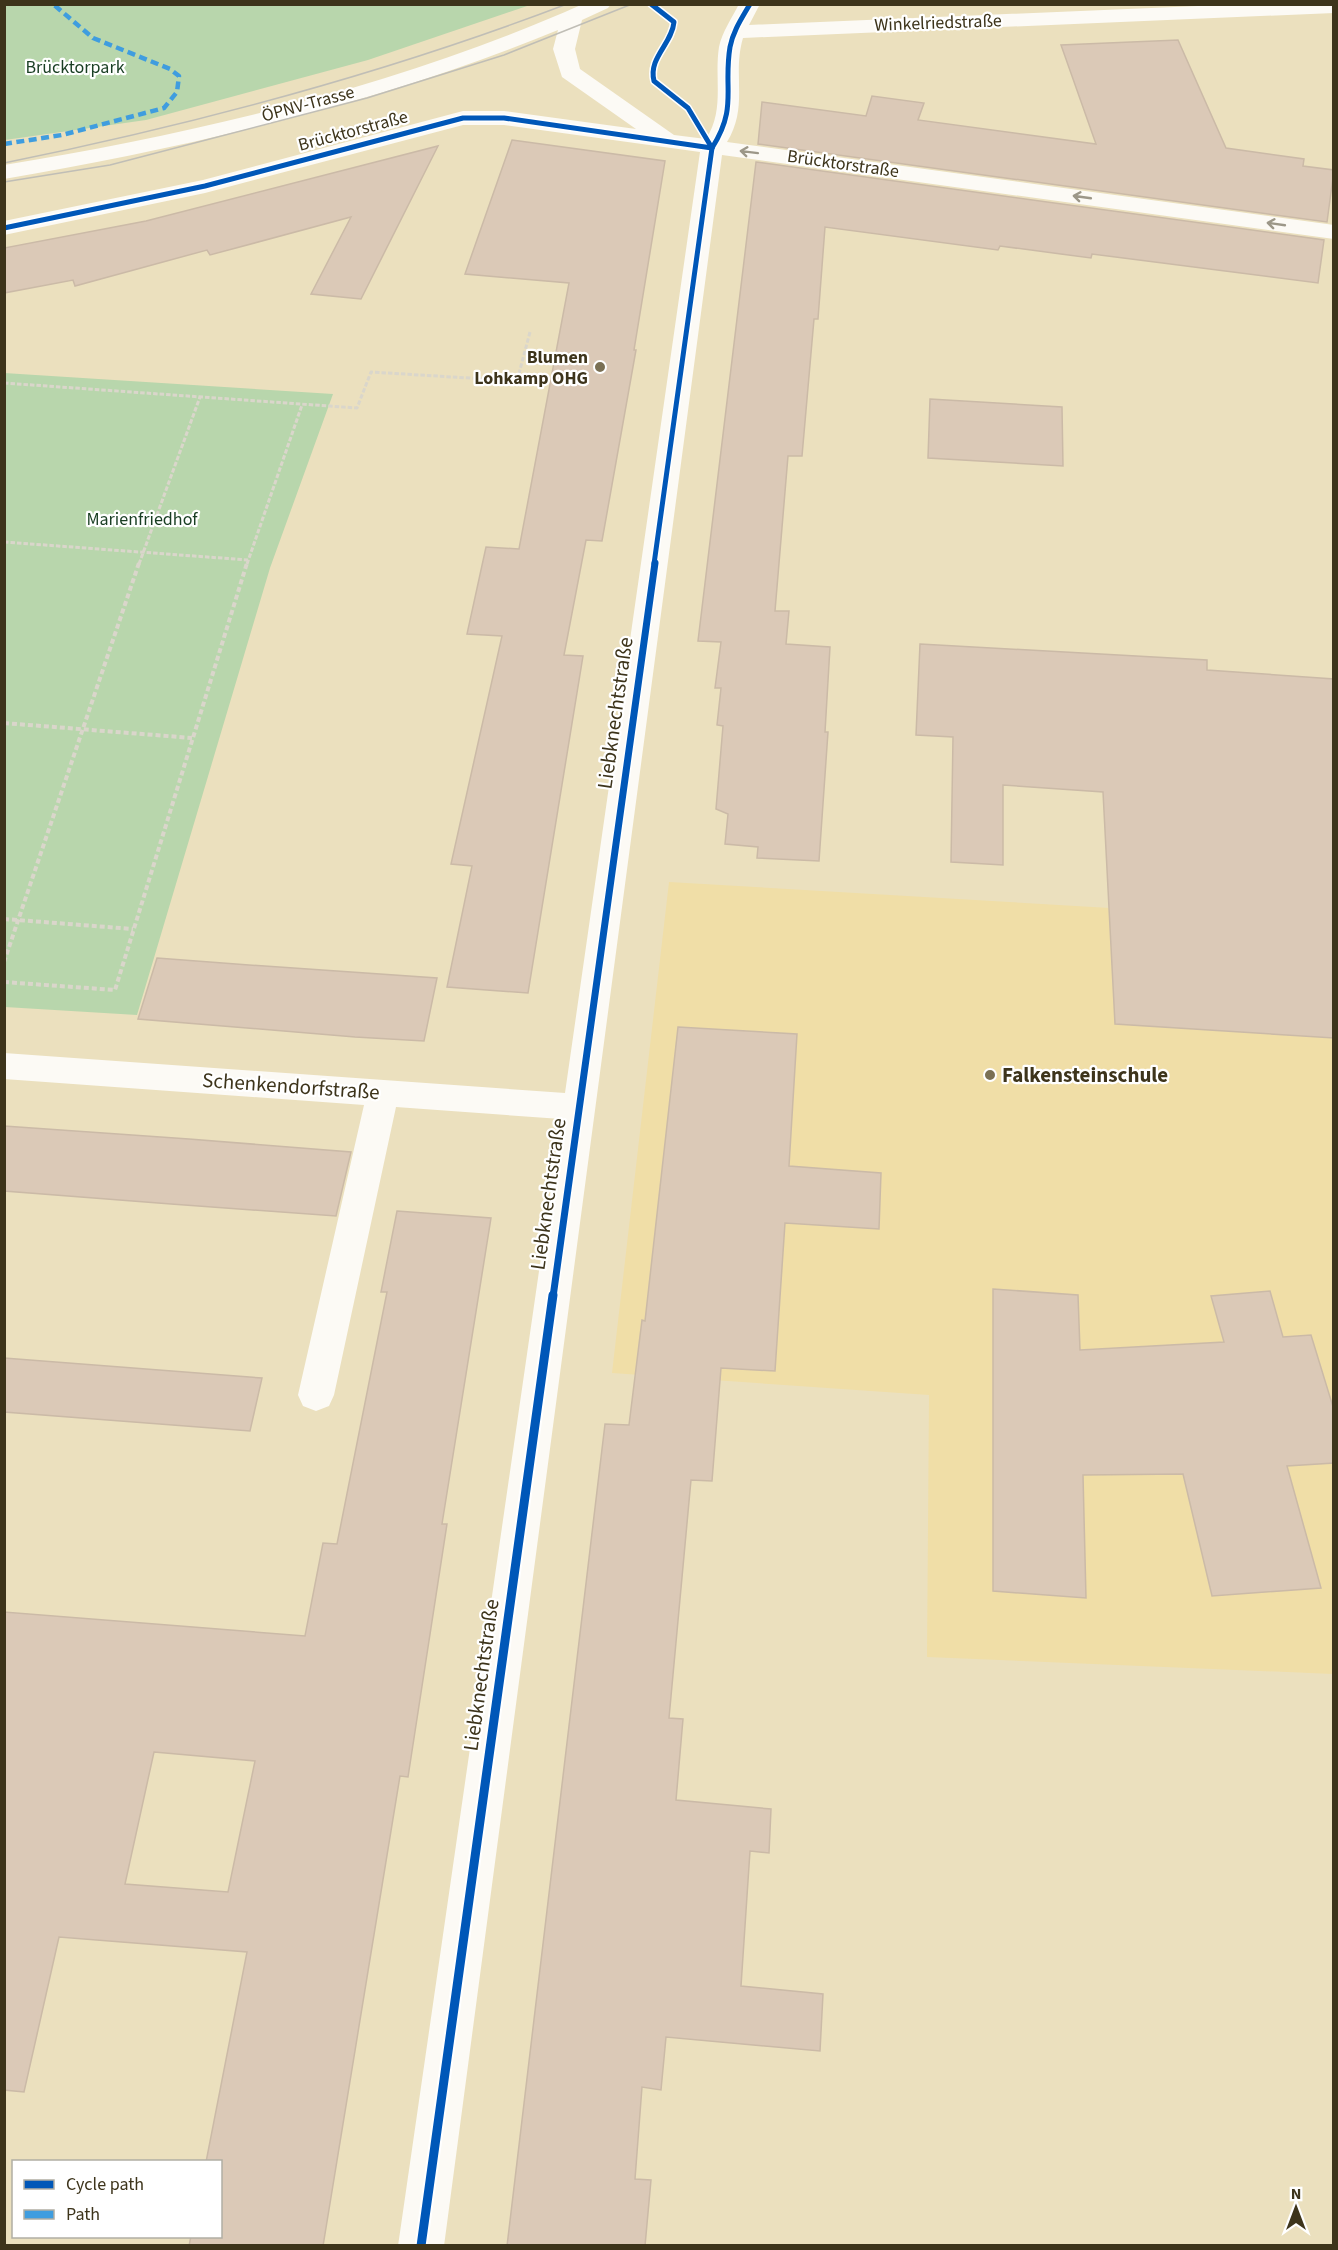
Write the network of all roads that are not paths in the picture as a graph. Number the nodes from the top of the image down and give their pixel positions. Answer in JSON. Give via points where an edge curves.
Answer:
{"nodes":[{"id":1,"x":601,"y":4,"type":"edge"},
{"id":2,"x":750,"y":4,"type":"edge"},
{"id":3,"x":1334,"y":7,"type":"edge"},
{"id":4,"x":572,"y":18,"type":"junction"},
{"id":5,"x":736,"y":32,"type":"junction"},
{"id":6,"x":564,"y":49,"type":"junction"},
{"id":7,"x":493,"y":50,"type":"junction"},
{"id":8,"x":677,"y":143,"type":"junction"},
{"id":9,"x":712,"y":148,"type":"junction"},
{"id":10,"x":4,"y":172,"type":"edge"},
{"id":11,"x":4,"y":228,"type":"edge"},
{"id":12,"x":1334,"y":232,"type":"edge"},
{"id":13,"x":4,"y":1066,"type":"edge"},
{"id":14,"x":383,"y":1092,"type":"junction"},
{"id":15,"x":578,"y":1107,"type":"junction"},
{"id":16,"x":316,"y":1395,"type":"dead end"},
{"id":17,"x":421,"y":2246,"type":"edge"}],
"edges":[{"from":1,"to":4,"type":"street","name":"ÖPNV-Trasse"},
{"from":2,"to":5,"type":"street"},
{"from":3,"to":5,"type":"street","name":"Winkelriedstraße"},
{"from":4,"to":6,"type":"street"},
{"from":4,"to":7,"type":"street","name":"ÖPNV-Trasse"},
{"from":5,"to":9,"type":"street","via":[[728,63],[729,112],[725,129]]},
{"from":6,"to":7,"type":"street"},
{"from":6,"to":8,"type":"street","via":[[570,72],[642,124]]},
{"from":7,"to":10,"type":"street","name":"ÖPNV-Trasse","via":[[280,113],[164,141]]},
{"from":8,"to":9,"type":"street","name":"Brücktorstraße"},
{"from":8,"to":11,"type":"street","name":"Brücktorstraße","via":[[504,118],[463,118],[205,186]]},
{"from":12,"to":9,"type":"street","name":"Brücktorstraße","one_way":true},
{"from":9,"to":15,"type":"street","name":"Liebknechtstraße"},
{"from":13,"to":14,"type":"street","name":"Schenkendorfstraße"},
{"from":14,"to":15,"type":"street","name":"Schenkendorfstraße"},
{"from":14,"to":16,"type":"street"},
{"from":15,"to":17,"type":"street","name":"Liebknechtstraße"}]}
